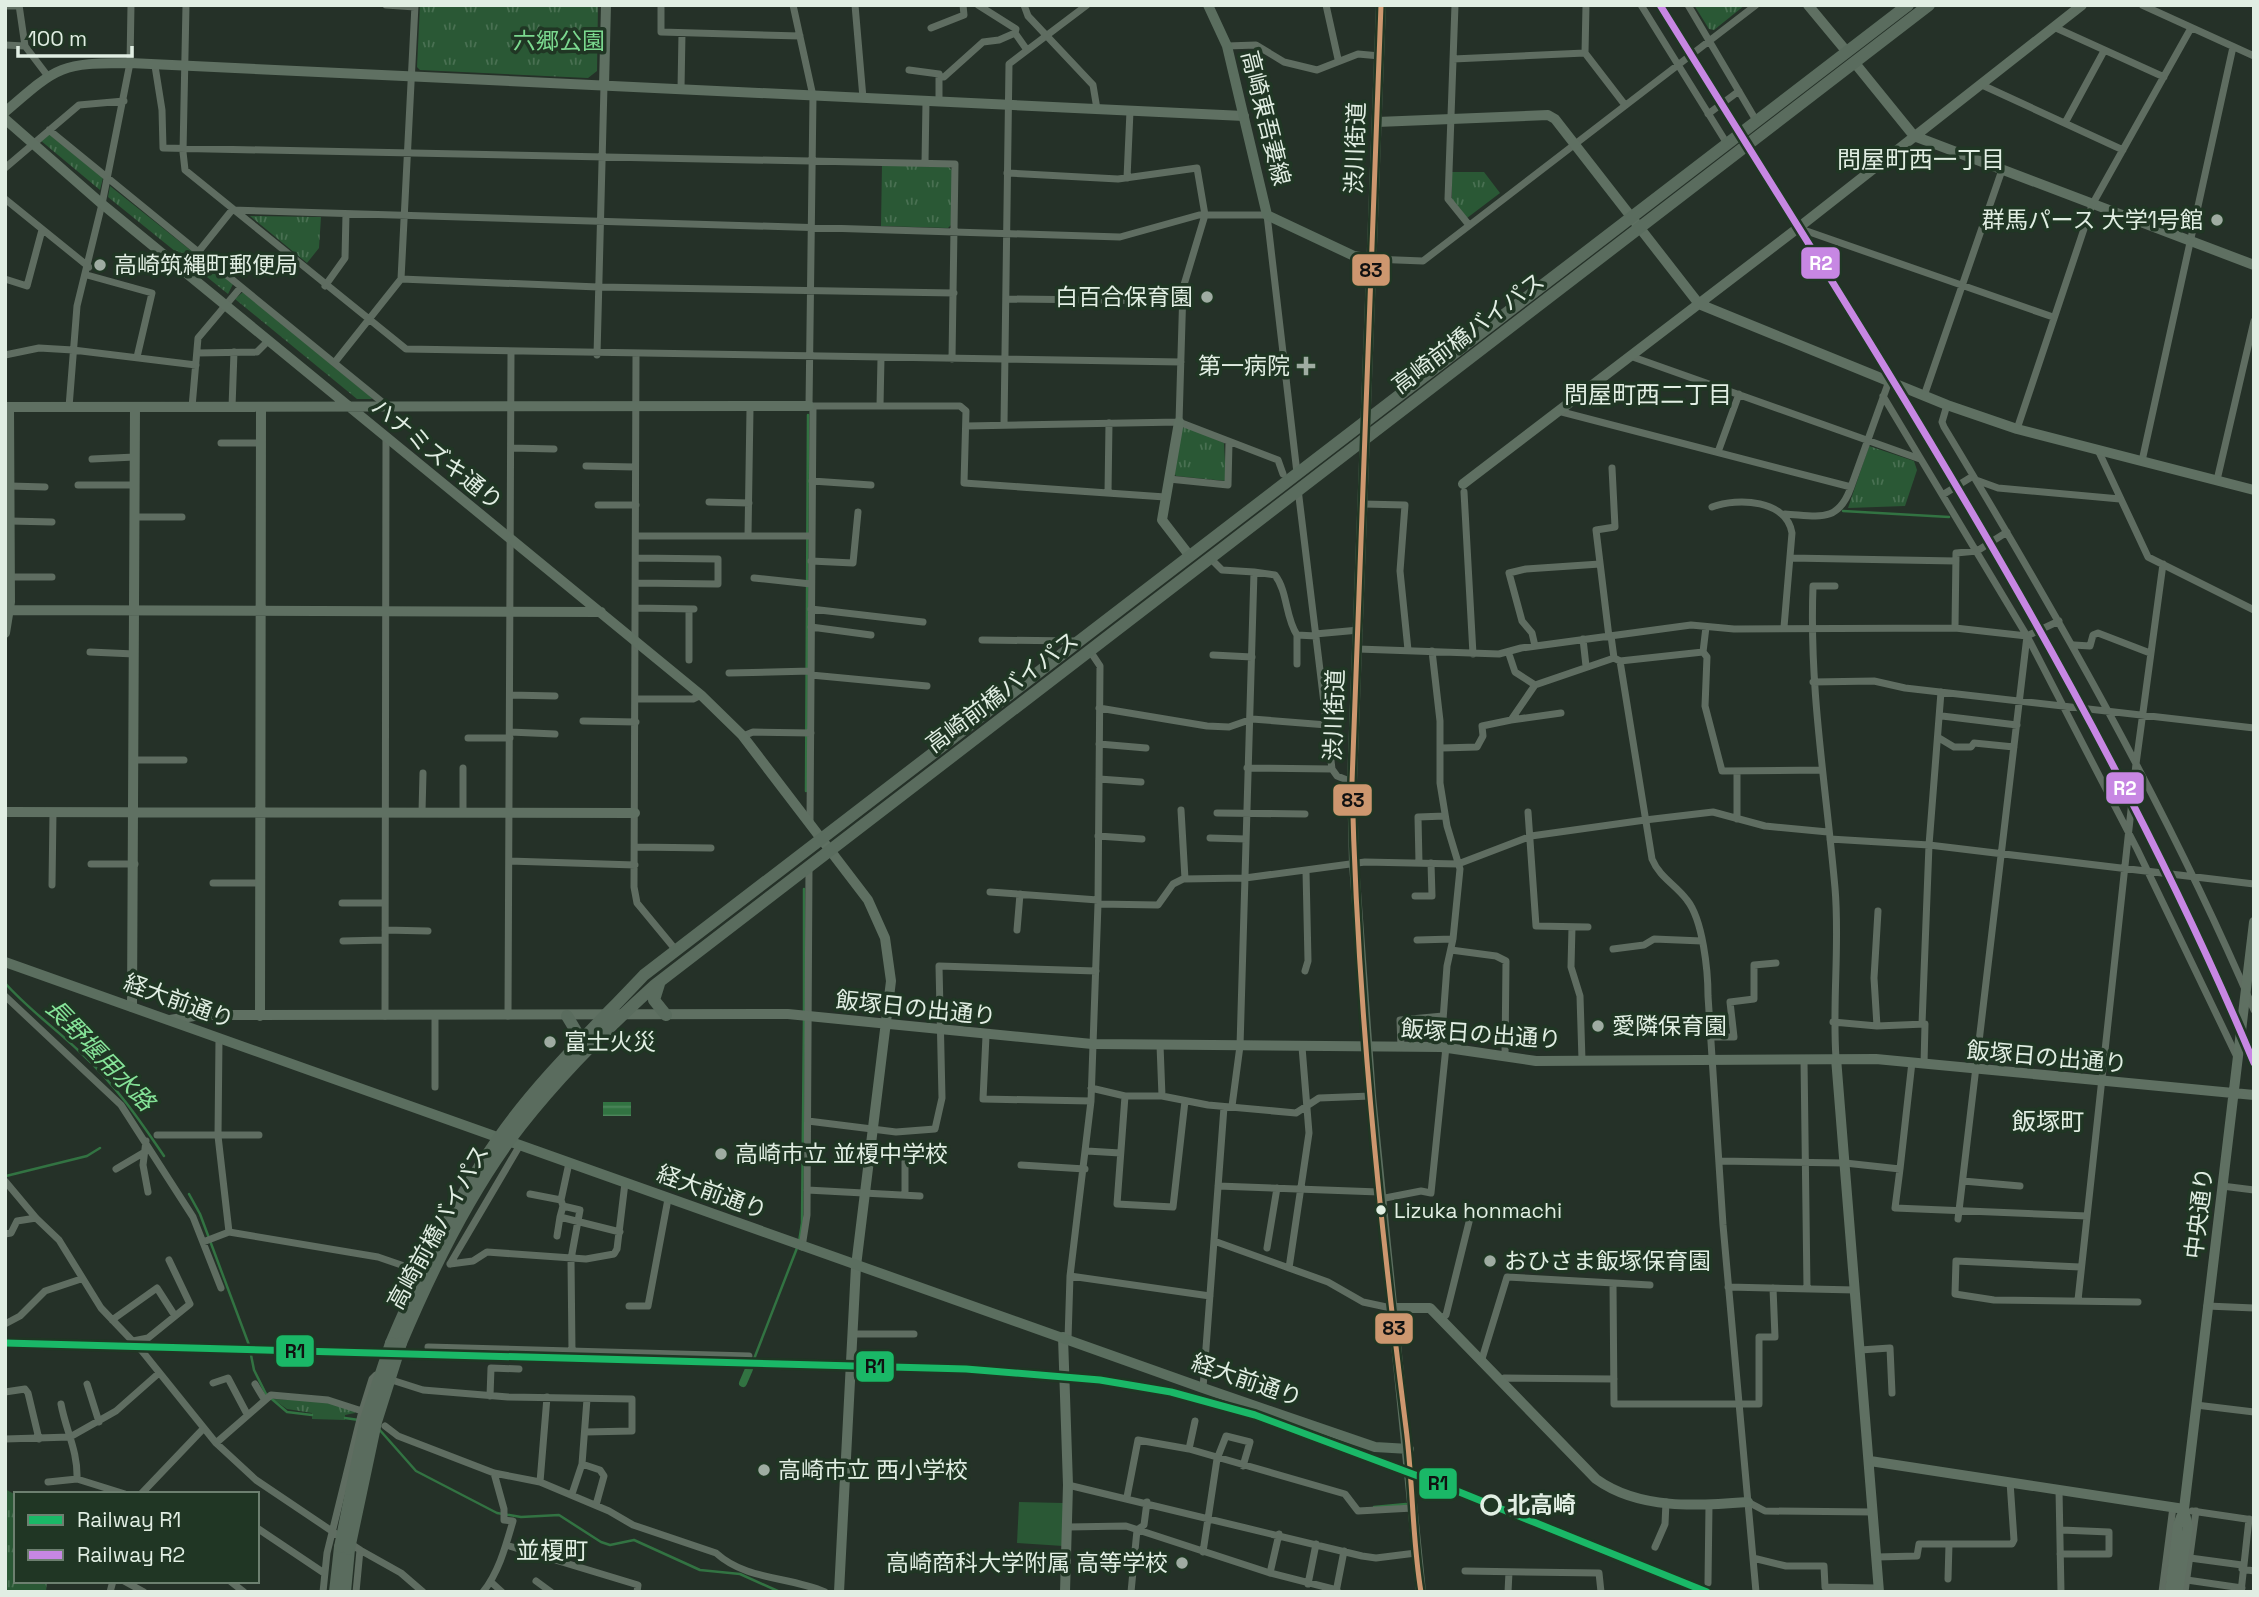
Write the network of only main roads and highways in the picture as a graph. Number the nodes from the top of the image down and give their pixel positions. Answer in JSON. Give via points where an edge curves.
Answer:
{"nodes":[{"id":1,"x":1208,"y":5,"type":"edge"},
{"id":2,"x":1381,"y":5,"type":"edge"},
{"id":3,"x":1908,"y":5,"type":"edge"},
{"id":4,"x":1928,"y":5,"type":"edge"},
{"id":5,"x":1850,"y":57,"type":"junction"},
{"id":6,"x":1372,"y":259,"type":"junction"},
{"id":7,"x":1367,"y":420,"type":"junction"},
{"id":8,"x":1366,"y":439,"type":"junction"},
{"id":9,"x":827,"y":843,"type":"junction"},
{"id":10,"x":5,"y":962,"type":"edge"},
{"id":11,"x":661,"y":981,"type":"junction"},
{"id":12,"x":666,"y":1015,"type":"road end"},
{"id":13,"x":567,"y":1016,"type":"road end"},
{"id":14,"x":571,"y":1054,"type":"junction"},
{"id":15,"x":509,"y":1142,"type":"junction"},
{"id":16,"x":1409,"y":1449,"type":"junction"},
{"id":17,"x":350,"y":1548,"type":"junction"},
{"id":18,"x":335,"y":1592,"type":"edge"},
{"id":19,"x":345,"y":1592,"type":"edge"},
{"id":20,"x":1421,"y":1592,"type":"edge"}],
"edges":[{"from":1,"to":6,"type":"main road","name":"高崎東吾妻線","via":[[1227,46],[1268,215],[1354,256]]},
{"from":2,"to":6,"type":"main road","name":"渋川街道"},
{"from":3,"to":5,"type":"highway","name":"高崎前橋バイパス"},
{"from":4,"to":5,"type":"highway","name":"高崎前橋バイパス"},
{"from":5,"to":7,"type":"highway","name":"高崎前橋バイパス","via":[[1726,142]]},
{"from":5,"to":8,"type":"highway","name":"高崎前橋バイパス","via":[[1639,229]]},
{"from":6,"to":7,"type":"main road","name":"渋川街道"},
{"from":7,"to":8,"type":"main road","name":"渋川街道"},
{"from":7,"to":9,"type":"highway","name":"高崎前橋バイパス","via":[[1290,473]]},
{"from":8,"to":9,"type":"highway","name":"高崎前橋バイパス","via":[[1090,651]]},
{"from":8,"to":16,"type":"main road","name":"渋川街道","via":[[1352,782],[1354,864],[1379,1195]]},
{"from":9,"to":11,"type":"highway","name":"高崎前橋バイパス","via":[[808,866]]},
{"from":9,"to":14,"type":"highway","name":"高崎前橋バイパス","via":[[675,949],[644,975]]},
{"from":10,"to":15,"type":"main road","name":"経大前通り"},
{"from":11,"to":12,"type":"highway","via":[[654,1000]]},
{"from":11,"to":15,"type":"highway","name":"高崎前橋バイパス","via":[[566,1073]]},
{"from":13,"to":14,"type":"highway","via":[[576,1031]]},
{"from":14,"to":15,"type":"highway","name":"高崎前橋バイパス"},
{"from":15,"to":16,"type":"main road","name":"経大前通り","via":[[1375,1447]]},
{"from":15,"to":17,"type":"highway","name":"高崎前橋バイパス","bridge":true,"via":[[457,1226],[396,1343]]},
{"from":16,"to":20,"type":"main road","name":"渋川街道"},
{"from":17,"to":18,"type":"highway","name":"高崎前橋バイパス"},
{"from":17,"to":19,"type":"highway","name":"高崎前橋バイパス"}]}
